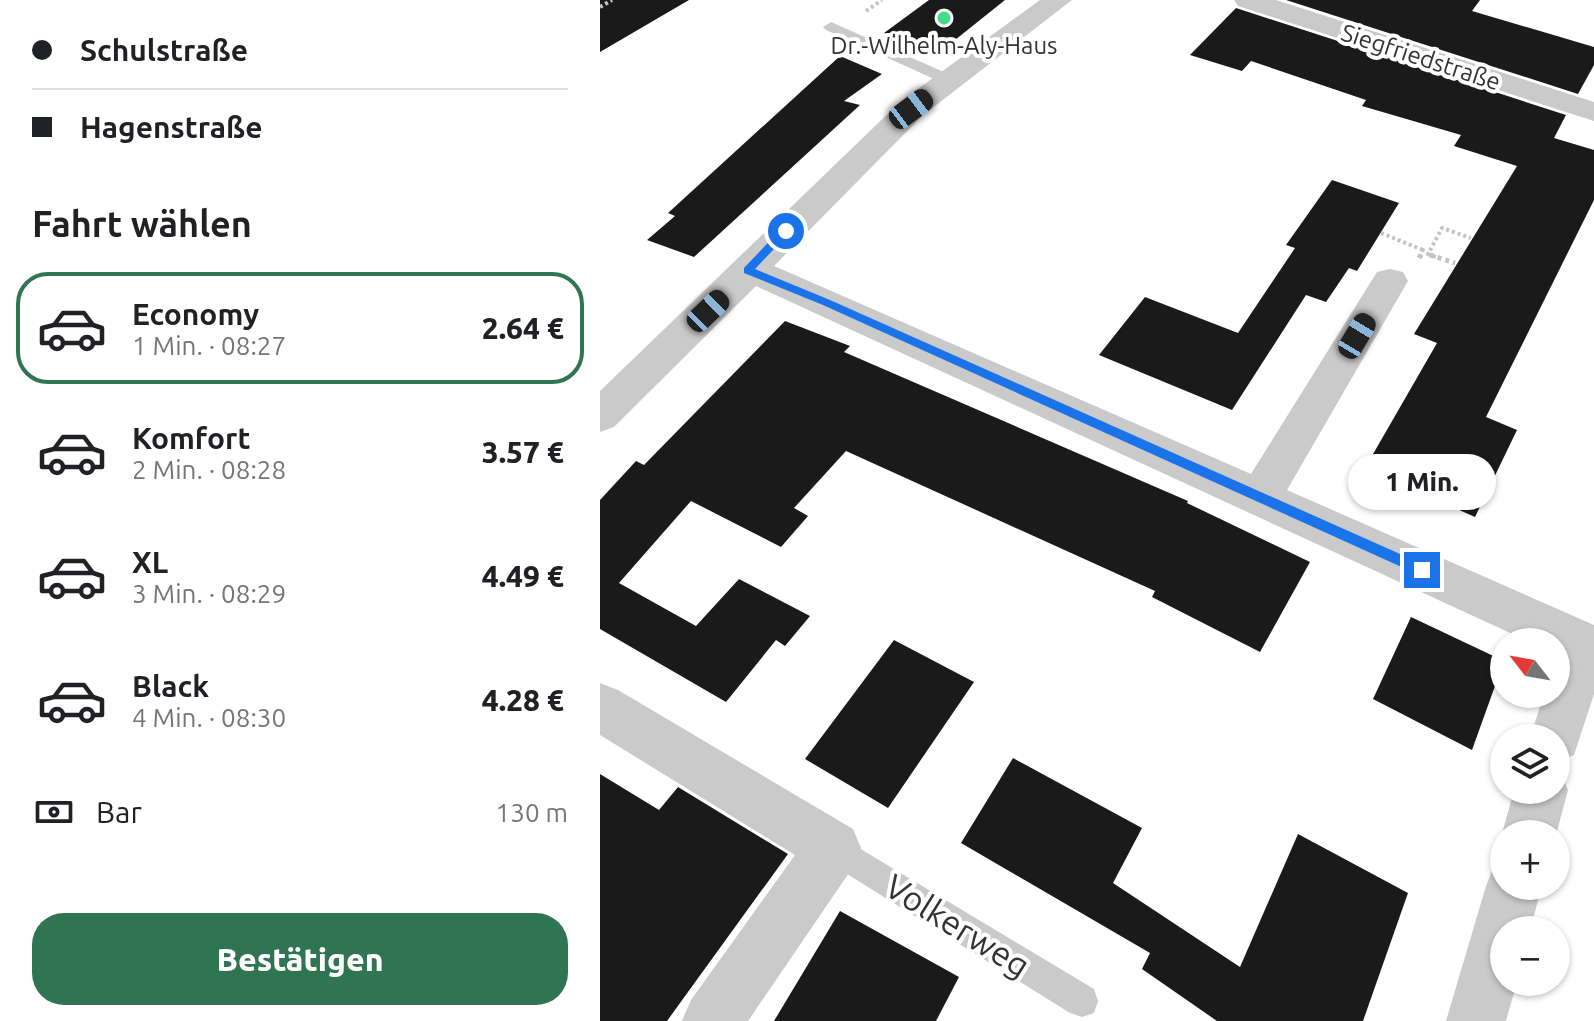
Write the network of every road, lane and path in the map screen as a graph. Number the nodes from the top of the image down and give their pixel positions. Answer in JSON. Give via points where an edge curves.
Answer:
{"nodes":[{"id":1,"x":612,"y":0,"type":"edge"},
{"id":2,"x":1058,"y":0,"type":"edge"},
{"id":3,"x":1248,"y":0,"type":"edge"},
{"id":4,"x":600,"y":7,"type":"edge"},
{"id":5,"x":831,"y":27,"type":"dead end"},
{"id":6,"x":949,"y":80,"type":"junction"},
{"id":7,"x":1594,"y":112,"type":"edge"},
{"id":8,"x":1381,"y":233,"type":"dead end"},
{"id":9,"x":1471,"y":238,"type":"dead end"},
{"id":10,"x":1426,"y":252,"type":"junction"},
{"id":11,"x":1455,"y":263,"type":"dead end"},
{"id":12,"x":747,"y":270,"type":"junction"},
{"id":13,"x":1403,"y":273,"type":"joint"},
{"id":14,"x":600,"y":416,"type":"edge"},
{"id":15,"x":1260,"y":497,"type":"junction"},
{"id":16,"x":1589,"y":646,"type":"edge"},
{"id":17,"x":600,"y":707,"type":"edge"},
{"id":18,"x":1561,"y":724,"type":"edge"},
{"id":19,"x":834,"y":848,"type":"junction"},
{"id":20,"x":1510,"y":900,"type":"edge"},
{"id":21,"x":1082,"y":1001,"type":"dead end"},
{"id":22,"x":712,"y":1021,"type":"edge"},
{"id":23,"x":1476,"y":1021,"type":"edge"}],
"edges":[{"from":1,"to":4,"type":"path"},
{"from":2,"to":6,"type":"street"},
{"from":3,"to":7,"type":"street","name":"Siegfriedstraße"},
{"from":5,"to":6,"type":"lane"},
{"from":6,"to":12,"type":"street","via":[[911,109]]},
{"from":8,"to":10,"type":"path"},
{"from":9,"to":10,"type":"path","via":[[1442,228]]},
{"from":10,"to":11,"type":"path"},
{"from":10,"to":13,"type":"path"},
{"from":12,"to":14,"type":"street"},
{"from":12,"to":15,"type":"street"},
{"from":13,"to":15,"type":"street"},
{"from":15,"to":16,"type":"street"},
{"from":16,"to":18,"type":"street"},
{"from":17,"to":19,"type":"street","name":"Volkerweg"},
{"from":19,"to":21,"type":"lane","name":"Volkerweg"},
{"from":19,"to":22,"type":"street"},
{"from":20,"to":23,"type":"street"}]}
